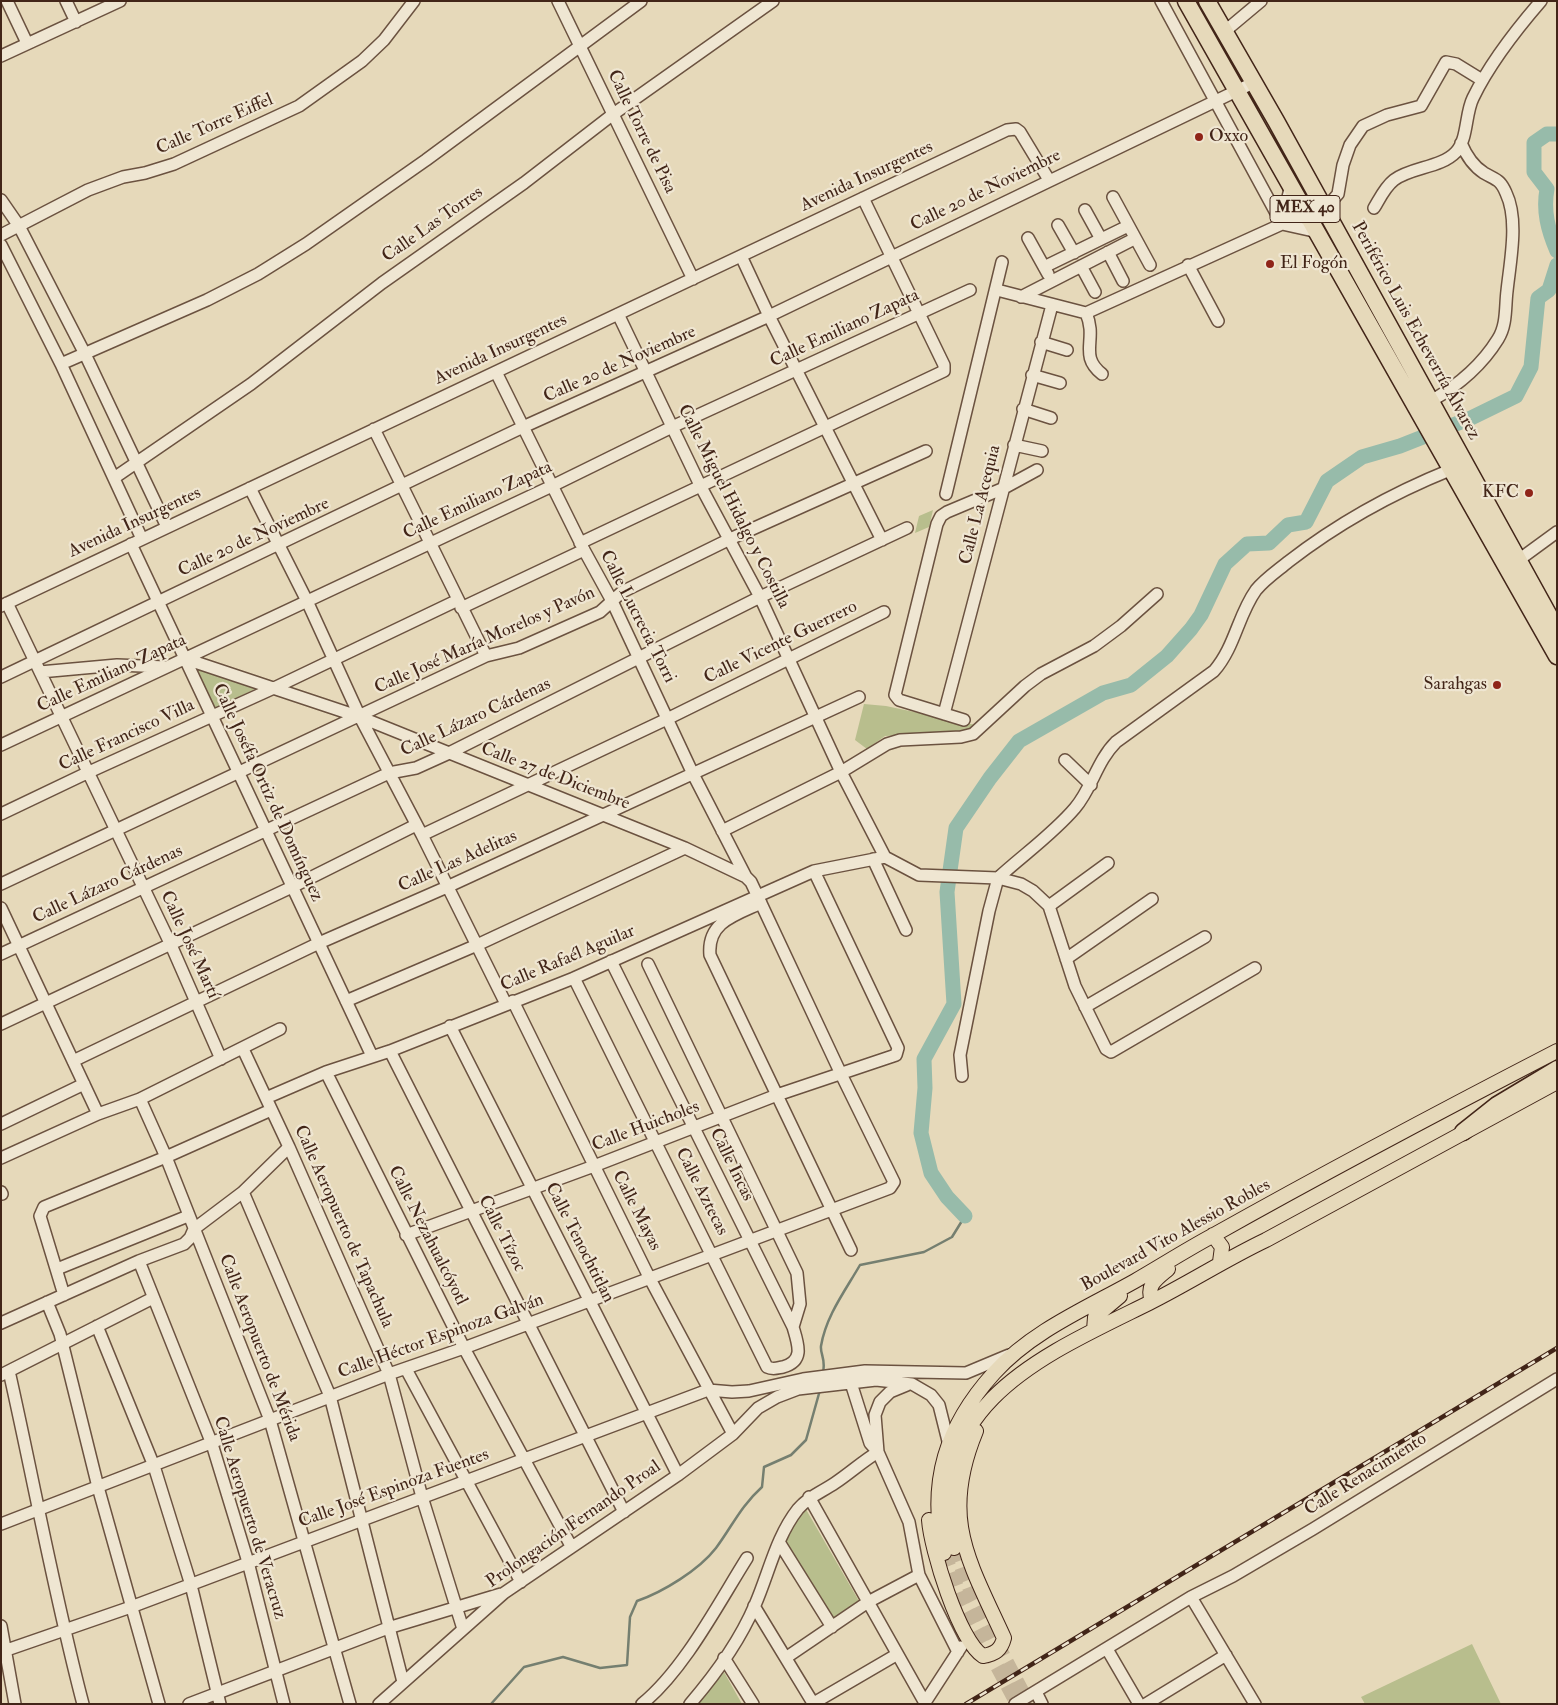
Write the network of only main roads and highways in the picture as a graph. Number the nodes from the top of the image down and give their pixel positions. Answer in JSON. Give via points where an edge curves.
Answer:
{"nodes":[{"id":1,"x":1186,"y":1,"type":"edge"},
{"id":2,"x":1207,"y":1,"type":"edge"},
{"id":3,"x":1430,"y":410,"type":"junction"},
{"id":4,"x":1449,"y":451,"type":"junction"},
{"id":5,"x":1557,"y":630,"type":"edge"},
{"id":6,"x":1557,"y":656,"type":"edge"},
{"id":7,"x":1557,"y":1050,"type":"edge"},
{"id":8,"x":1557,"y":1069,"type":"edge"},
{"id":9,"x":1557,"y":1082,"type":"edge"},
{"id":10,"x":1463,"y":1132,"type":"junction"},
{"id":11,"x":1213,"y":1235,"type":"junction"},
{"id":12,"x":1199,"y":1243,"type":"junction"},
{"id":13,"x":1220,"y":1262,"type":"junction"},
{"id":14,"x":1134,"y":1281,"type":"junction"},
{"id":15,"x":1152,"y":1301,"type":"junction"},
{"id":16,"x":1094,"y":1330,"type":"junction"},
{"id":17,"x":988,"y":1402,"type":"junction"},
{"id":18,"x":948,"y":1441,"type":"junction"}],
"edges":[{"from":1,"to":3,"type":"highway","name":"Periférico Luis Echeverría Álvarez","number":"MEX 40","via":[[1318,232]]},
{"from":2,"to":3,"type":"highway","name":"Periférico Luis Echeverría Álvarez","number":"MEX 40","via":[[1325,209]]},
{"from":3,"to":4,"type":"highway","name":"Periférico Luis Echeverría Álvarez","number":"MEX 40"},
{"from":4,"to":5,"type":"highway","name":"Periférico Luis Echeverría Álvarez","number":"MEX 40","via":[[1520,559]]},
{"from":4,"to":6,"type":"highway","name":"Periférico Luis Echeverría Álvarez","number":"MEX 40","via":[[1450,470]]},
{"from":7,"to":11,"type":"main road","name":"Boulevard Vito Alessio Robles"},
{"from":8,"to":10,"type":"highway","via":[[1497,1105]]},
{"from":9,"to":10,"type":"main road","name":"Boulevard Vito Alessio Robles"},
{"from":10,"to":13,"type":"main road","name":"Boulevard Vito Alessio Robles"},
{"from":11,"to":12,"type":"main road","name":"Boulevard Vito Alessio Robles"},
{"from":11,"to":13,"type":"main road","via":[[1222,1247]]},
{"from":12,"to":14,"type":"main road","name":"Boulevard Vito Alessio Robles"},
{"from":12,"to":15,"type":"main road","via":[[1152,1284],[1149,1294]]},
{"from":13,"to":15,"type":"main road","name":"Boulevard Vito Alessio Robles"},
{"from":14,"to":16,"type":"main road","via":[[1098,1313],[1093,1321]]},
{"from":14,"to":18,"type":"main road","name":"Boulevard Vito Alessio Robles","via":[[1062,1321],[1013,1354],[980,1390]]},
{"from":15,"to":16,"type":"main road","name":"Boulevard Vito Alessio Robles"},
{"from":16,"to":17,"type":"main road","name":"Boulevard Vito Alessio Robles","via":[[1022,1371]]},
{"from":17,"to":18,"type":"main road","name":"Boulevard Vito Alessio Robles","via":[[965,1435],[953,1465],[948,1510],[949,1550],[938,1517]]},
{"from":17,"to":18,"type":"main road","via":[[972,1440],[958,1503],[964,1547],[1004,1638],[998,1650],[983,1656],[976,1652],[968,1638],[935,1559],[929,1503],[933,1470]]}]}
